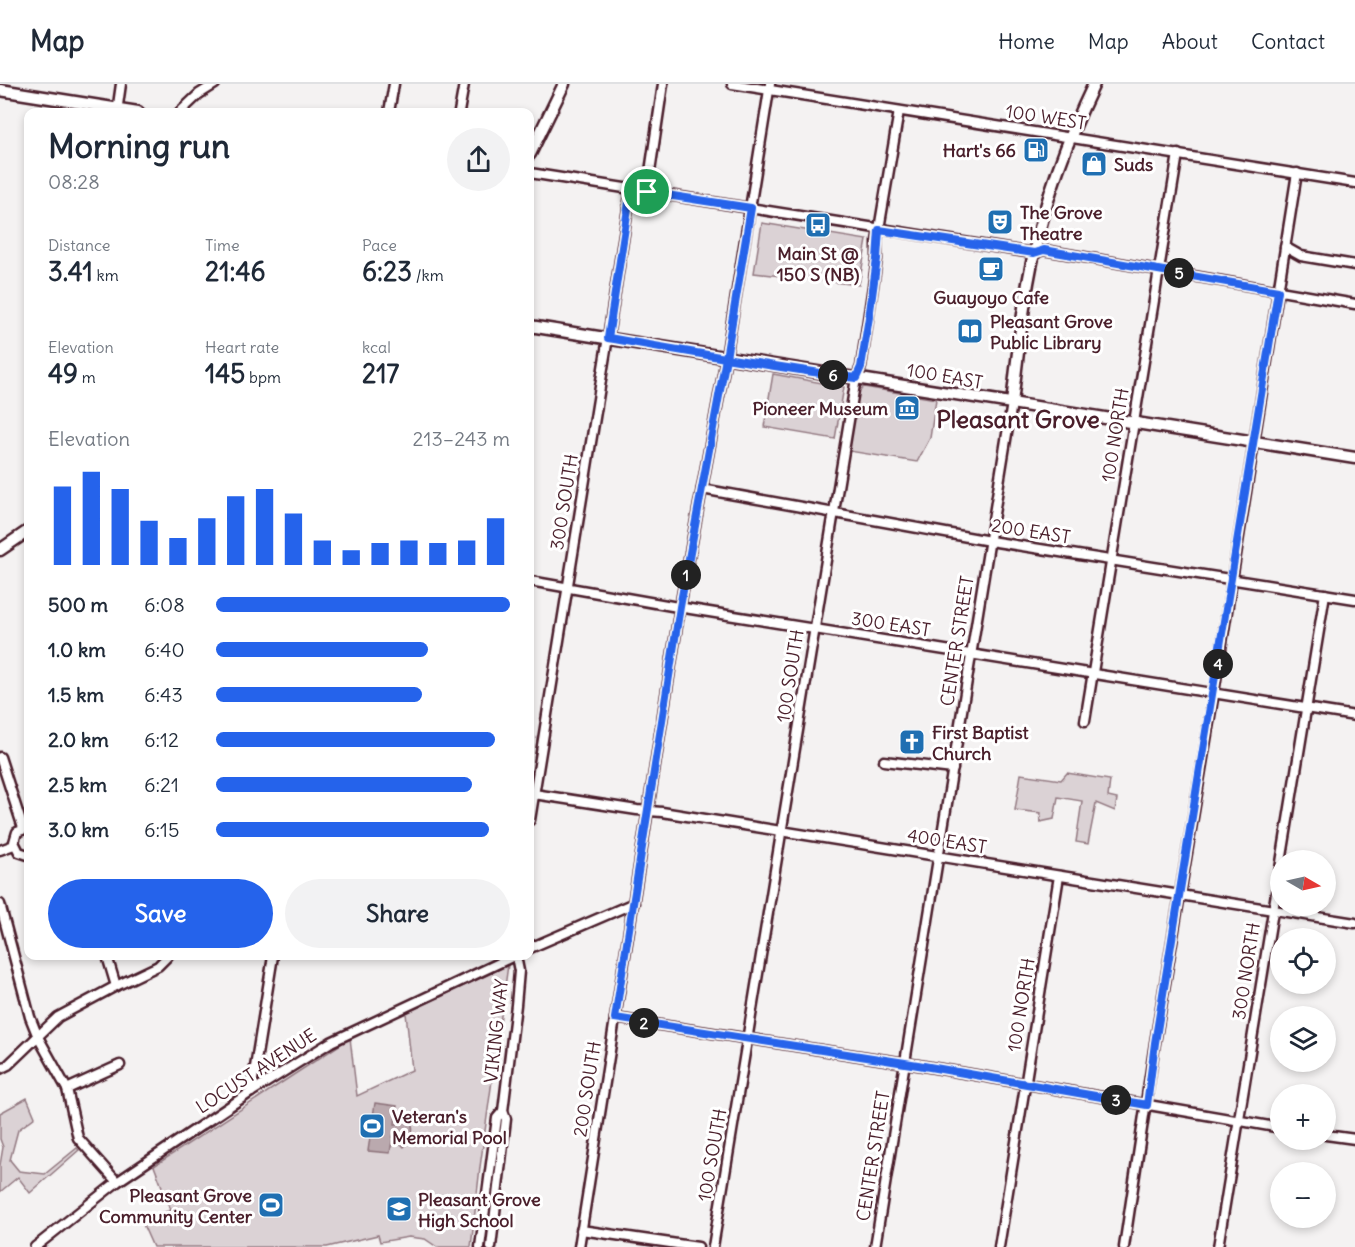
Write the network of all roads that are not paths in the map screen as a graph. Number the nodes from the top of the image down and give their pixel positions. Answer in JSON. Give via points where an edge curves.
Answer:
{"nodes":[{"id":1,"x":121,"y":84,"type":"edge"},
{"id":2,"x":215,"y":84,"type":"edge"},
{"id":3,"x":393,"y":84,"type":"edge"},
{"id":4,"x":464,"y":84,"type":"edge"},
{"id":5,"x":564,"y":84,"type":"edge"},
{"id":6,"x":663,"y":84,"type":"edge"},
{"id":7,"x":732,"y":84,"type":"edge"},
{"id":8,"x":1094,"y":84,"type":"edge"},
{"id":9,"x":770,"y":87,"type":"edge"},
{"id":10,"x":0,"y":90,"type":"edge"},
{"id":11,"x":100,"y":108,"type":"edge"},
{"id":12,"x":117,"y":108,"type":"edge"},
{"id":13,"x":184,"y":108,"type":"edge"},
{"id":14,"x":390,"y":108,"type":"edge"},
{"id":15,"x":460,"y":108,"type":"edge"},
{"id":16,"x":899,"y":111,"type":"junction"},
{"id":17,"x":1069,"y":137,"type":"junction"},
{"id":18,"x":534,"y":146,"type":"edge"},
{"id":19,"x":1178,"y":154,"type":"junction"},
{"id":20,"x":1297,"y":173,"type":"junction"},
{"id":21,"x":534,"y":174,"type":"edge"},
{"id":22,"x":1355,"y":183,"type":"edge"},
{"id":23,"x":631,"y":189,"type":"junction"},
{"id":24,"x":647,"y":192,"type":"junction"},
{"id":25,"x":751,"y":208,"type":"junction"},
{"id":26,"x":879,"y":230,"type":"junction"},
{"id":27,"x":1285,"y":247,"type":"junction"},
{"id":28,"x":1034,"y":253,"type":"junction"},
{"id":29,"x":1355,"y":265,"type":"edge"},
{"id":30,"x":1159,"y":269,"type":"junction"},
{"id":31,"x":1278,"y":291,"type":"junction"},
{"id":32,"x":1355,"y":304,"type":"edge"},
{"id":33,"x":534,"y":327,"type":"edge"},
{"id":34,"x":608,"y":338,"type":"junction"},
{"id":35,"x":726,"y":358,"type":"junction"},
{"id":36,"x":856,"y":378,"type":"junction"},
{"id":37,"x":1012,"y":404,"type":"junction"},
{"id":38,"x":1134,"y":423,"type":"junction"},
{"id":39,"x":1255,"y":443,"type":"junction"},
{"id":40,"x":1355,"y":458,"type":"edge"},
{"id":41,"x":702,"y":489,"type":"junction"},
{"id":42,"x":833,"y":513,"type":"junction"},
{"id":43,"x":24,"y":534,"type":"edge"},
{"id":44,"x":990,"y":541,"type":"junction"},
{"id":45,"x":0,"y":550,"type":"edge"},
{"id":46,"x":1111,"y":561,"type":"junction"},
{"id":47,"x":1232,"y":579,"type":"junction"},
{"id":48,"x":534,"y":582,"type":"edge"},
{"id":49,"x":567,"y":587,"type":"junction"},
{"id":50,"x":1325,"y":594,"type":"junction"},
{"id":51,"x":1355,"y":599,"type":"edge"},
{"id":52,"x":680,"y":607,"type":"junction"},
{"id":53,"x":814,"y":628,"type":"junction"},
{"id":54,"x":972,"y":653,"type":"junction"},
{"id":55,"x":1093,"y":673,"type":"junction"},
{"id":56,"x":1214,"y":693,"type":"junction"},
{"id":57,"x":1306,"y":708,"type":"junction"},
{"id":58,"x":1355,"y":716,"type":"edge"},
{"id":59,"x":1085,"y":721,"type":"dead end"},
{"id":60,"x":0,"y":757,"type":"edge"},
{"id":61,"x":884,"y":761,"type":"dead end"},
{"id":62,"x":953,"y":769,"type":"junction"},
{"id":63,"x":534,"y":794,"type":"joint"},
{"id":64,"x":648,"y":811,"type":"junction"},
{"id":65,"x":24,"y":823,"type":"edge"},
{"id":66,"x":24,"y":829,"type":"edge"},
{"id":67,"x":781,"y":831,"type":"junction"},
{"id":68,"x":14,"y":845,"type":"junction"},
{"id":69,"x":0,"y":850,"type":"edge"},
{"id":70,"x":1283,"y":850,"type":"edge"},
{"id":71,"x":24,"y":854,"type":"edge"},
{"id":72,"x":939,"y":856,"type":"junction"},
{"id":73,"x":1059,"y":876,"type":"junction"},
{"id":74,"x":1180,"y":895,"type":"junction"},
{"id":75,"x":634,"y":903,"type":"junction"},
{"id":76,"x":0,"y":904,"type":"edge"},
{"id":77,"x":1270,"y":909,"type":"edge"},
{"id":78,"x":1272,"y":916,"type":"edge"},
{"id":79,"x":1314,"y":916,"type":"edge"},
{"id":80,"x":1355,"y":923,"type":"edge"},
{"id":81,"x":534,"y":946,"type":"edge"},
{"id":82,"x":107,"y":960,"type":"edge"},
{"id":83,"x":164,"y":960,"type":"edge"},
{"id":84,"x":272,"y":960,"type":"edge"},
{"id":85,"x":506,"y":960,"type":"edge"},
{"id":86,"x":516,"y":960,"type":"edge"},
{"id":87,"x":116,"y":986,"type":"junction"},
{"id":88,"x":615,"y":1018,"type":"junction"},
{"id":89,"x":38,"y":1037,"type":"junction"},
{"id":90,"x":749,"y":1039,"type":"junction"},
{"id":91,"x":904,"y":1063,"type":"junction"},
{"id":92,"x":120,"y":1065,"type":"dead end"},
{"id":93,"x":0,"y":1069,"type":"edge"},
{"id":94,"x":1025,"y":1084,"type":"junction"},
{"id":95,"x":67,"y":1089,"type":"junction"},
{"id":96,"x":251,"y":1092,"type":"junction"},
{"id":97,"x":1147,"y":1105,"type":"junction"},
{"id":98,"x":503,"y":1111,"type":"junction"},
{"id":99,"x":1239,"y":1120,"type":"junction"},
{"id":100,"x":1270,"y":1126,"type":"edge"},
{"id":101,"x":1336,"y":1136,"type":"edge"},
{"id":102,"x":1355,"y":1139,"type":"edge"},
{"id":103,"x":117,"y":1182,"type":"junction"},
{"id":104,"x":581,"y":1230,"type":"junction"},
{"id":105,"x":650,"y":1243,"type":"edge"},
{"id":106,"x":35,"y":1247,"type":"edge"},
{"id":107,"x":480,"y":1247,"type":"edge"},
{"id":108,"x":490,"y":1247,"type":"edge"},
{"id":109,"x":579,"y":1247,"type":"edge"},
{"id":110,"x":698,"y":1247,"type":"edge"},
{"id":111,"x":713,"y":1247,"type":"edge"},
{"id":112,"x":875,"y":1247,"type":"edge"},
{"id":113,"x":999,"y":1247,"type":"edge"},
{"id":114,"x":1124,"y":1247,"type":"edge"},
{"id":115,"x":1218,"y":1247,"type":"edge"}],
"edges":[{"from":1,"to":12,"type":"street"},
{"from":2,"to":13,"type":"street"},
{"from":3,"to":14,"type":"street"},
{"from":4,"to":15,"type":"street"},
{"from":5,"to":18,"type":"main road"},
{"from":6,"to":24,"type":"street"},
{"from":7,"to":9,"type":"street","name":"100 WEST"},
{"from":8,"to":17,"type":"main road","name":"CENTER STREET"},
{"from":9,"to":16,"type":"street","name":"100 WEST"},
{"from":9,"to":25,"type":"street","name":"200 SOUTH"},
{"from":10,"to":11,"type":"main road"},
{"from":16,"to":17,"type":"street","name":"100 WEST"},
{"from":16,"to":26,"type":"street","name":"100 SOUTH"},
{"from":17,"to":19,"type":"street","name":"100 WEST"},
{"from":17,"to":28,"type":"main road","name":"CENTER STREET"},
{"from":19,"to":20,"type":"street","name":"100 WEST"},
{"from":19,"to":30,"type":"street","name":"100 NORTH"},
{"from":20,"to":22,"type":"street","name":"100 WEST"},
{"from":20,"to":27,"type":"street"},
{"from":21,"to":23,"type":"street"},
{"from":23,"to":24,"type":"street"},
{"from":23,"to":34,"type":"street","name":"300 SOUTH"},
{"from":24,"to":25,"type":"street"},
{"from":25,"to":26,"type":"street"},
{"from":25,"to":35,"type":"street","name":"200 SOUTH"},
{"from":26,"to":28,"type":"street"},
{"from":26,"to":36,"type":"street","name":"100 SOUTH","via":[[870,311]]},
{"from":27,"to":29,"type":"street","via":[[1300,256]]},
{"from":27,"to":31,"type":"street"},
{"from":28,"to":30,"type":"street","via":[[1044,250]]},
{"from":28,"to":37,"type":"main road","name":"CENTER STREET"},
{"from":30,"to":31,"type":"street"},
{"from":30,"to":38,"type":"street","name":"100 NORTH"},
{"from":31,"to":32,"type":"street"},
{"from":31,"to":39,"type":"street"},
{"from":33,"to":34,"type":"main road","name":"100 EAST"},
{"from":34,"to":35,"type":"main road","name":"100 EAST"},
{"from":34,"to":49,"type":"street","name":"300 SOUTH"},
{"from":35,"to":36,"type":"main road","name":"100 EAST"},
{"from":35,"to":41,"type":"street","name":"200 SOUTH"},
{"from":36,"to":37,"type":"main road","name":"100 EAST"},
{"from":36,"to":42,"type":"street","name":"100 SOUTH"},
{"from":37,"to":38,"type":"main road","name":"100 EAST"},
{"from":37,"to":44,"type":"street","name":"CENTER STREET"},
{"from":38,"to":39,"type":"main road","name":"100 EAST"},
{"from":38,"to":46,"type":"street","name":"100 NORTH"},
{"from":39,"to":40,"type":"main road","name":"100 EAST"},
{"from":39,"to":47,"type":"street"},
{"from":41,"to":42,"type":"street","name":"200 EAST"},
{"from":41,"to":52,"type":"street","name":"200 SOUTH"},
{"from":42,"to":44,"type":"street","name":"200 EAST"},
{"from":42,"to":53,"type":"street","name":"100 SOUTH"},
{"from":43,"to":45,"type":"main road"},
{"from":44,"to":46,"type":"street","name":"200 EAST"},
{"from":44,"to":54,"type":"street","name":"CENTER STREET"},
{"from":46,"to":47,"type":"street","name":"200 EAST"},
{"from":46,"to":55,"type":"street","name":"100 NORTH"},
{"from":47,"to":50,"type":"street","name":"200 EAST"},
{"from":47,"to":56,"type":"street"},
{"from":48,"to":49,"type":"street","name":"300 EAST"},
{"from":49,"to":52,"type":"street","name":"300 EAST"},
{"from":49,"to":63,"type":"street","name":"300 SOUTH"},
{"from":50,"to":51,"type":"street","name":"200 EAST"},
{"from":50,"to":57,"type":"street","name":"300 NORTH"},
{"from":52,"to":53,"type":"street","name":"300 EAST"},
{"from":52,"to":64,"type":"street","name":"200 SOUTH"},
{"from":53,"to":54,"type":"street","name":"300 EAST"},
{"from":53,"to":67,"type":"street","name":"100 SOUTH"},
{"from":54,"to":55,"type":"street","name":"300 EAST"},
{"from":54,"to":62,"type":"street","name":"CENTER STREET"},
{"from":55,"to":56,"type":"street","name":"300 EAST"},
{"from":55,"to":59,"type":"street","name":"100 NORTH"},
{"from":56,"to":57,"type":"street","name":"300 EAST"},
{"from":56,"to":74,"type":"street"},
{"from":57,"to":58,"type":"street","name":"300 EAST"},
{"from":57,"to":70,"type":"street","name":"300 NORTH"},
{"from":60,"to":65,"type":"street"},
{"from":61,"to":62,"type":"street"},
{"from":62,"to":72,"type":"street","name":"CENTER STREET"},
{"from":63,"to":64,"type":"street","name":"400 EAST"},
{"from":64,"to":67,"type":"street","name":"400 EAST"},
{"from":64,"to":75,"type":"street","name":"200 SOUTH"},
{"from":66,"to":68,"type":"street","via":[[15,836]]},
{"from":67,"to":72,"type":"street","name":"400 EAST"},
{"from":67,"to":90,"type":"street","name":"100 SOUTH"},
{"from":68,"to":69,"type":"street"},
{"from":68,"to":71,"type":"street"},
{"from":72,"to":73,"type":"street","name":"400 EAST"},
{"from":72,"to":91,"type":"street","name":"CENTER STREET"},
{"from":73,"to":74,"type":"street","name":"400 EAST"},
{"from":73,"to":94,"type":"street","name":"100 NORTH"},
{"from":74,"to":77,"type":"street","name":"400 EAST"},
{"from":74,"to":97,"type":"street"},
{"from":75,"to":81,"type":"street"},
{"from":75,"to":88,"type":"street","name":"200 SOUTH"},
{"from":76,"to":89,"type":"street"},
{"from":78,"to":99,"type":"street","name":"300 NORTH"},
{"from":79,"to":80,"type":"street","name":"400 EAST"},
{"from":82,"to":87,"type":"street"},
{"from":83,"to":87,"type":"street"},
{"from":84,"to":96,"type":"street"},
{"from":85,"to":96,"type":"street","name":"LOCUST AVENUE","via":[[351,1031]]},
{"from":86,"to":98,"type":"street","name":"VIKING WAY","via":[[516,1005]]},
{"from":87,"to":89,"type":"street","via":[[58,1017]]},
{"from":88,"to":90,"type":"street"},
{"from":88,"to":104,"type":"street","name":"200 SOUTH"},
{"from":89,"to":93,"type":"street"},
{"from":89,"to":95,"type":"street"},
{"from":90,"to":91,"type":"street"},
{"from":90,"to":111,"type":"street","name":"100 SOUTH"},
{"from":91,"to":94,"type":"street"},
{"from":91,"to":112,"type":"street","name":"CENTER STREET"},
{"from":92,"to":95,"type":"street"},
{"from":94,"to":97,"type":"street"},
{"from":94,"to":113,"type":"street","name":"100 NORTH"},
{"from":95,"to":103,"type":"street","via":[[78,1138]]},
{"from":96,"to":103,"type":"street","name":"LOCUST AVENUE"},
{"from":97,"to":99,"type":"street"},
{"from":97,"to":114,"type":"street"},
{"from":98,"to":107,"type":"street","name":"VIKING WAY","via":[[497,1118]]},
{"from":98,"to":108,"type":"street","name":"VIKING WAY","via":[[506,1119]]},
{"from":99,"to":100,"type":"street"},
{"from":99,"to":115,"type":"street","name":"300 NORTH"},
{"from":101,"to":102,"type":"street"},
{"from":103,"to":106,"type":"street","name":"LOCUST AVENUE"},
{"from":104,"to":105,"type":"street"},
{"from":104,"to":109,"type":"street","name":"200 SOUTH"},
{"from":105,"to":110,"type":"street"}]}
